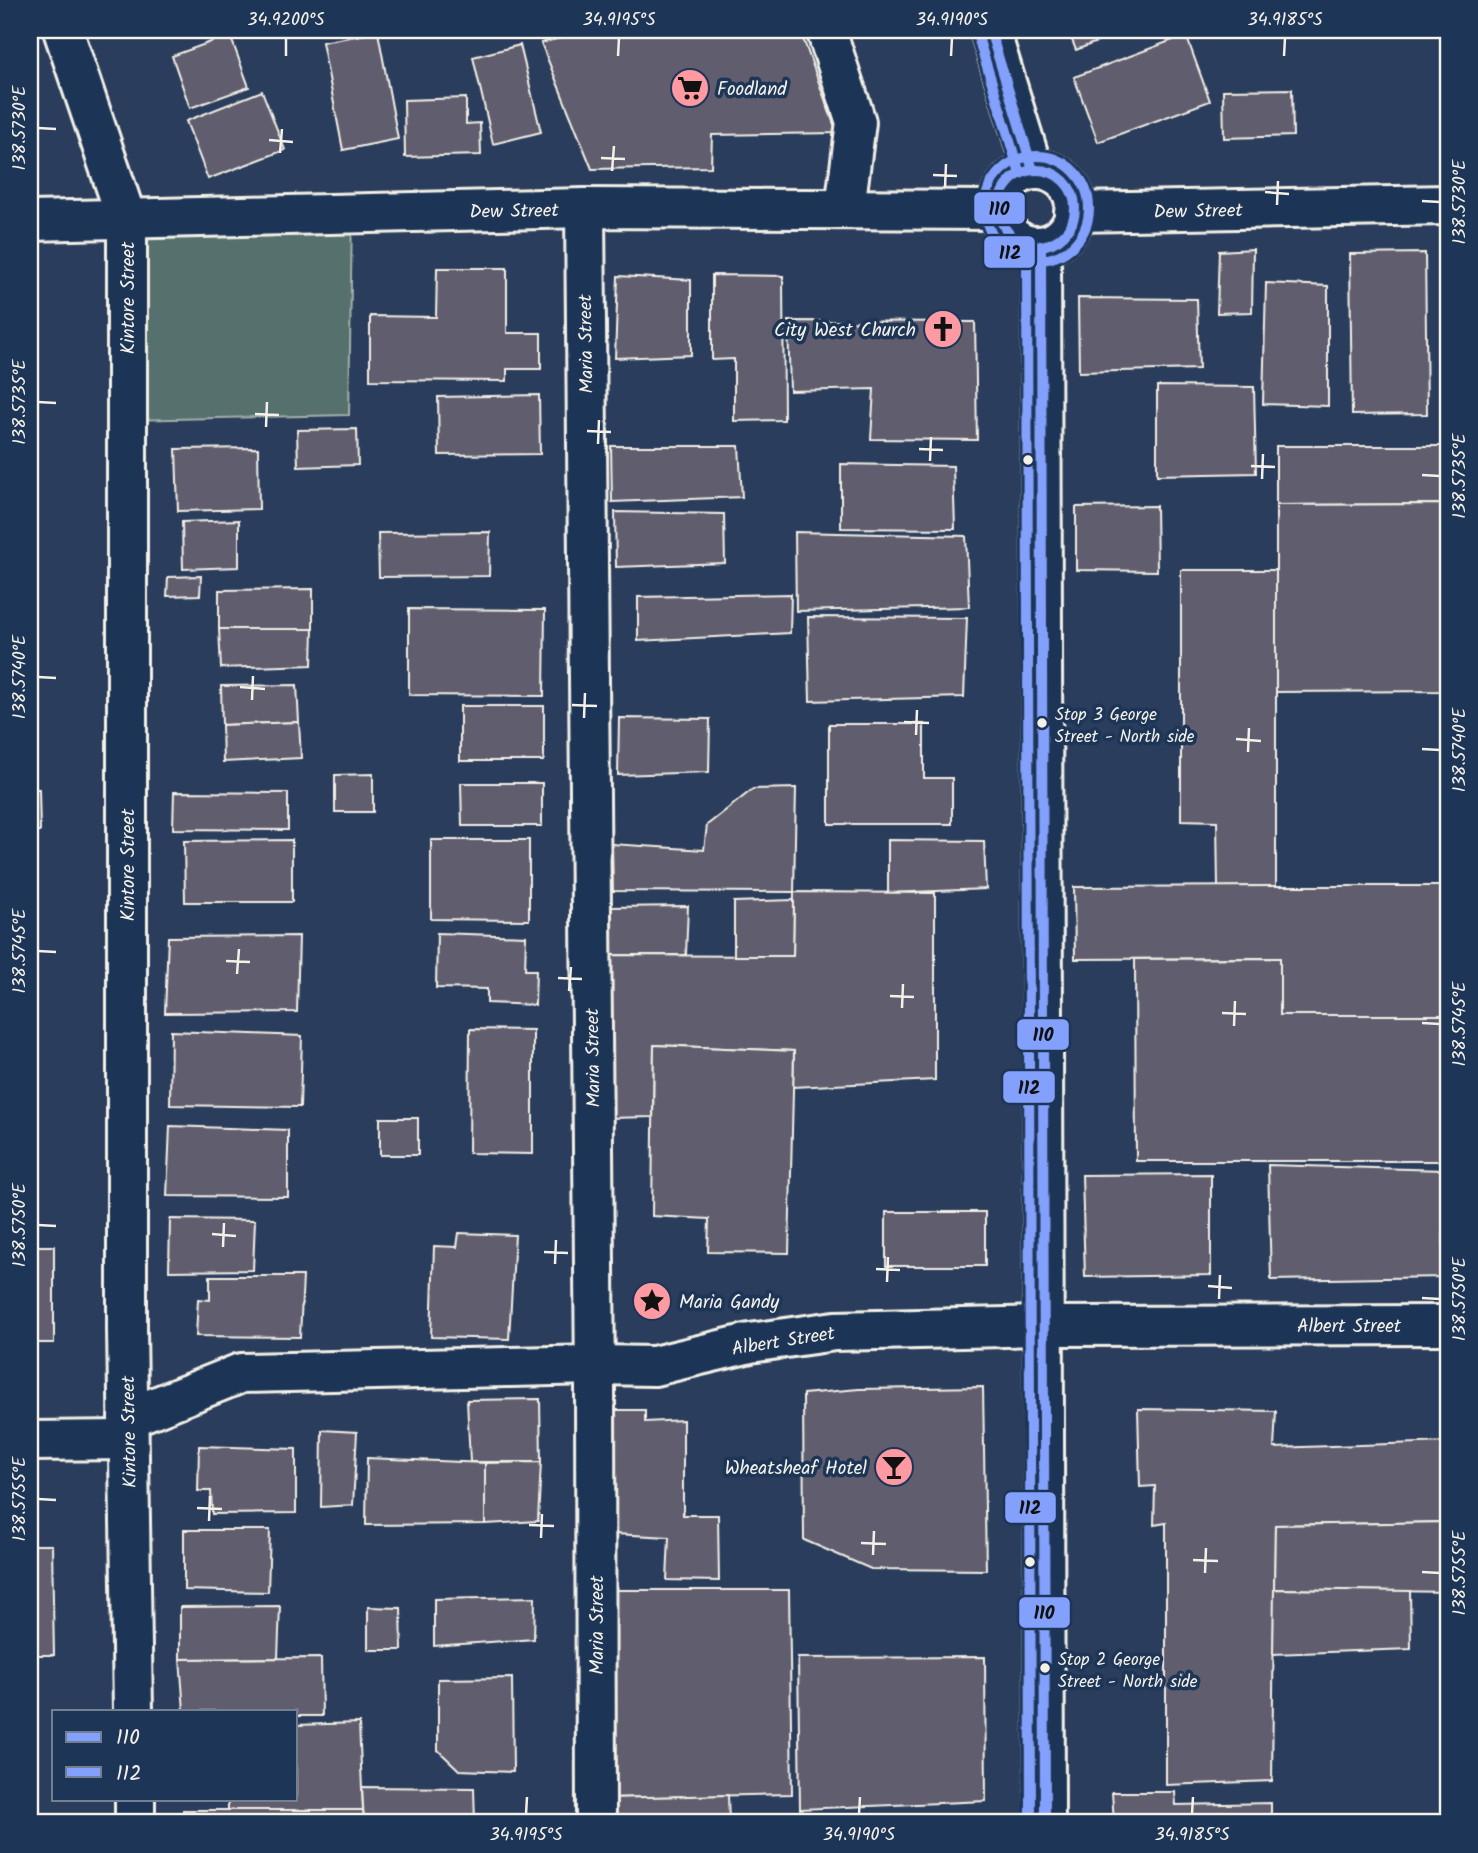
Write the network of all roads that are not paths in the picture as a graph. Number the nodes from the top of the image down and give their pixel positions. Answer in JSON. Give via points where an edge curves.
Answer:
{"nodes":[{"id":1,"x":63,"y":30,"type":"edge"},
{"id":2,"x":826,"y":30,"type":"edge"},
{"id":3,"x":990,"y":30,"type":"edge"},
{"id":4,"x":1033,"y":170,"type":"junction"},
{"id":5,"x":1448,"y":205,"type":"edge"},
{"id":6,"x":584,"y":208,"type":"junction"},
{"id":7,"x":845,"y":208,"type":"junction"},
{"id":8,"x":999,"y":210,"type":"junction"},
{"id":9,"x":1074,"y":212,"type":"junction"},
{"id":10,"x":127,"y":220,"type":"junction"},
{"id":11,"x":30,"y":221,"type":"edge"},
{"id":12,"x":1041,"y":246,"type":"junction"},
{"id":13,"x":1448,"y":1325,"type":"edge"},
{"id":14,"x":1042,"y":1326,"type":"junction"},
{"id":15,"x":595,"y":1365,"type":"junction"},
{"id":16,"x":128,"y":1429,"type":"junction"},
{"id":17,"x":30,"y":1441,"type":"edge"},
{"id":18,"x":133,"y":1710,"type":"edge"},
{"id":19,"x":135,"y":1800,"type":"edge"},
{"id":20,"x":135,"y":1823,"type":"edge"},
{"id":21,"x":596,"y":1823,"type":"edge"},
{"id":22,"x":1045,"y":1823,"type":"edge"}],
"edges":[{"from":1,"to":10,"type":"street","name":"Kintore Street"},
{"from":2,"to":7,"type":"street","via":[[856,122]]},
{"from":3,"to":4,"type":"street"},
{"from":4,"to":8,"type":"street","via":[[1012,179],[1000,198]]},
{"from":4,"to":9,"type":"street","via":[[1063,181],[1074,201]]},
{"from":5,"to":9,"type":"street","name":"Dew Street"},
{"from":6,"to":7,"type":"street","name":"Dew Street"},
{"from":6,"to":10,"type":"street","name":"Dew Street"},
{"from":6,"to":15,"type":"street","name":"Maria Street"},
{"from":7,"to":8,"type":"street","name":"Dew Street"},
{"from":8,"to":12,"type":"street","via":[[1007,233],[1017,241]]},
{"from":9,"to":12,"type":"street","via":[[1064,235]]},
{"from":10,"to":11,"type":"street","name":"Dew Street"},
{"from":10,"to":16,"type":"street","name":"Kintore Street"},
{"from":12,"to":14,"type":"street"},
{"from":13,"to":14,"type":"street","name":"Albert Street"},
{"from":14,"to":15,"type":"street","name":"Albert Street","via":[[835,1331],[750,1343],[654,1366]]},
{"from":14,"to":22,"type":"street"},
{"from":15,"to":16,"type":"street","name":"Albert Street","via":[[241,1373]]},
{"from":15,"to":21,"type":"street","name":"Maria Street"},
{"from":16,"to":17,"type":"street"},
{"from":16,"to":18,"type":"street","name":"Kintore Street"},
{"from":19,"to":20,"type":"street"}]}
